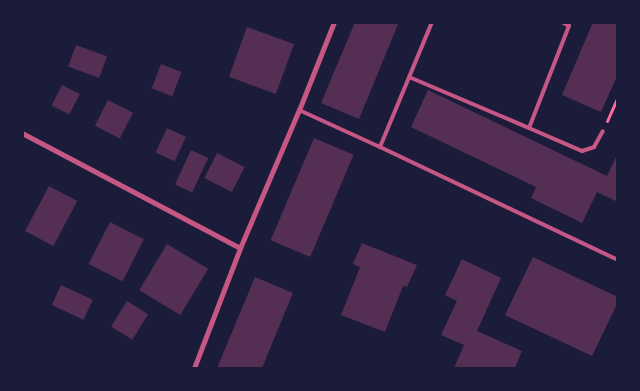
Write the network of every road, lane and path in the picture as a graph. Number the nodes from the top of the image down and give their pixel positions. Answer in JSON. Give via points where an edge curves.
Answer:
{"nodes":[{"id":1,"x":334,"y":22,"type":"edge"},
{"id":2,"x":432,"y":22,"type":"edge"},
{"id":3,"x":562,"y":22,"type":"edge"},
{"id":4,"x":409,"y":77,"type":"junction"},
{"id":5,"x":618,"y":96,"type":"edge"},
{"id":6,"x":299,"y":110,"type":"junction"},
{"id":7,"x":529,"y":128,"type":"junction"},
{"id":8,"x":603,"y":131,"type":"joint"},
{"id":9,"x":22,"y":133,"type":"edge"},
{"id":10,"x":380,"y":146,"type":"junction"},
{"id":11,"x":240,"y":248,"type":"junction"},
{"id":12,"x":618,"y":260,"type":"edge"},
{"id":13,"x":194,"y":368,"type":"edge"}],
"edges":[{"from":1,"to":6,"type":"street"},
{"from":2,"to":4,"type":"lane"},
{"from":3,"to":7,"type":"lane","via":[[569,26]]},
{"from":4,"to":7,"type":"lane"},
{"from":4,"to":10,"type":"lane"},
{"from":5,"to":8,"type":"path"},
{"from":6,"to":10,"type":"lane"},
{"from":6,"to":11,"type":"street"},
{"from":7,"to":8,"type":"lane","via":[[582,151],[594,147]]},
{"from":9,"to":11,"type":"street"},
{"from":10,"to":12,"type":"lane"},
{"from":11,"to":13,"type":"street"}]}
